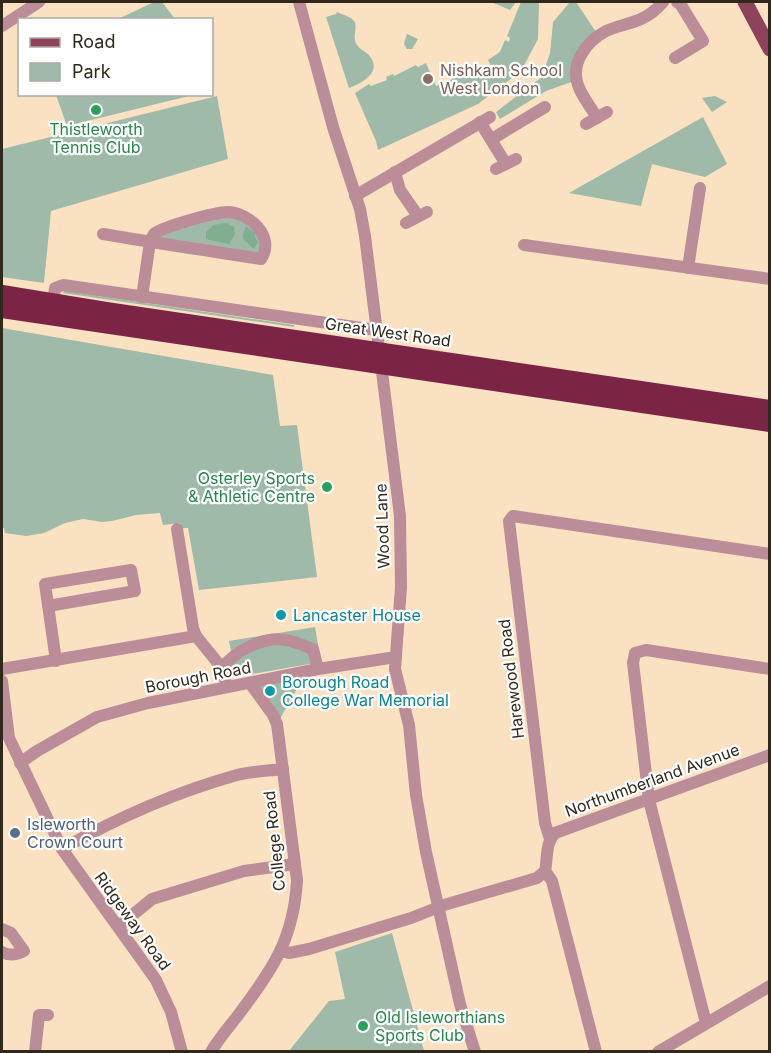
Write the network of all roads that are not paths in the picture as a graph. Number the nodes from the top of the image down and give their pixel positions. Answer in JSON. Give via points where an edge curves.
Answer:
{"nodes":[{"id":1,"x":39,"y":2,"type":"edge"},
{"id":2,"x":299,"y":2,"type":"edge"},
{"id":3,"x":663,"y":2,"type":"edge"},
{"id":4,"x":677,"y":2,"type":"edge"},
{"id":5,"x":745,"y":2,"type":"edge"},
{"id":6,"x":2,"y":26,"type":"edge"},
{"id":7,"x":770,"y":49,"type":"edge"},
{"id":8,"x":675,"y":58,"type":"dead end"},
{"id":9,"x":545,"y":107,"type":"dead end"},
{"id":10,"x":596,"y":118,"type":"dead end"},
{"id":11,"x":492,"y":139,"type":"junction"},
{"id":12,"x":506,"y":164,"type":"dead end"},
{"id":13,"x":394,"y":172,"type":"junction"},
{"id":14,"x":700,"y":188,"type":"dead end"},
{"id":15,"x":355,"y":196,"type":"junction"},
{"id":16,"x":406,"y":223,"type":"dead end"},
{"id":17,"x":104,"y":234,"type":"dead end"},
{"id":18,"x":150,"y":242,"type":"junction"},
{"id":19,"x":524,"y":245,"type":"dead end"},
{"id":20,"x":688,"y":267,"type":"junction"},
{"id":21,"x":770,"y":279,"type":"edge"},
{"id":22,"x":2,"y":294,"type":"edge"},
{"id":23,"x":142,"y":297,"type":"junction"},
{"id":24,"x":53,"y":302,"type":"junction"},
{"id":25,"x":2,"y":309,"type":"edge"},
{"id":26,"x":376,"y":330,"type":"junction"},
{"id":27,"x":380,"y":358,"type":"junction"},
{"id":28,"x":770,"y":408,"type":"edge"},
{"id":29,"x":770,"y":423,"type":"edge"},
{"id":30,"x":177,"y":529,"type":"dead end"},
{"id":31,"x":770,"y":554,"type":"edge"},
{"id":32,"x":48,"y":606,"type":"junction"},
{"id":33,"x":196,"y":636,"type":"junction"},
{"id":34,"x":396,"y":657,"type":"junction"},
{"id":35,"x":56,"y":661,"type":"junction"},
{"id":36,"x":222,"y":668,"type":"junction"},
{"id":37,"x":2,"y":669,"type":"edge"},
{"id":38,"x":318,"y":669,"type":"junction"},
{"id":39,"x":770,"y":669,"type":"edge"},
{"id":40,"x":2,"y":681,"type":"edge"},
{"id":41,"x":250,"y":683,"type":"junction"},
{"id":42,"x":227,"y":687,"type":"junction"},
{"id":43,"x":770,"y":755,"type":"edge"},
{"id":44,"x":20,"y":764,"type":"junction"},
{"id":45,"x":283,"y":769,"type":"junction"},
{"id":46,"x":649,"y":800,"type":"junction"},
{"id":47,"x":550,"y":838,"type":"junction"},
{"id":48,"x":62,"y":849,"type":"junction"},
{"id":49,"x":295,"y":864,"type":"junction"},
{"id":50,"x":545,"y":871,"type":"junction"},
{"id":51,"x":438,"y":907,"type":"junction"},
{"id":52,"x":119,"y":926,"type":"junction"},
{"id":53,"x":2,"y":929,"type":"edge"},
{"id":54,"x":281,"y":951,"type":"junction"},
{"id":55,"x":2,"y":952,"type":"edge"},
{"id":56,"x":770,"y":986,"type":"edge"},
{"id":57,"x":42,"y":1013,"type":"dead end"},
{"id":58,"x":706,"y":1023,"type":"junction"},
{"id":59,"x":34,"y":1052,"type":"edge"},
{"id":60,"x":183,"y":1052,"type":"edge"},
{"id":61,"x":211,"y":1052,"type":"edge"},
{"id":62,"x":475,"y":1052,"type":"edge"},
{"id":63,"x":596,"y":1052,"type":"edge"},
{"id":64,"x":657,"y":1052,"type":"edge"}],
"edges":[{"from":1,"to":6,"type":"street"},
{"from":2,"to":15,"type":"street","name":"Wood Lane"},
{"from":3,"to":10,"type":"street","via":[[643,18],[607,31],[582,52],[577,63],[577,83]]},
{"from":4,"to":8,"type":"street","via":[[703,41]]},
{"from":5,"to":7,"type":"main road"},
{"from":9,"to":11,"type":"street"},
{"from":11,"to":12,"type":"street"},
{"from":11,"to":13,"type":"street","via":[[485,119]]},
{"from":13,"to":15,"type":"street"},
{"from":13,"to":16,"type":"street","via":[[400,190],[423,214]]},
{"from":14,"to":20,"type":"street"},
{"from":15,"to":26,"type":"street","name":"Wood Lane","via":[[365,236]]},
{"from":17,"to":18,"type":"street"},
{"from":18,"to":18,"type":"street","via":[[153,234],[170,226],[226,212],[252,221],[262,233],[266,252],[261,259]]},
{"from":18,"to":23,"type":"street"},
{"from":19,"to":20,"type":"street"},
{"from":20,"to":21,"type":"street"},
{"from":22,"to":24,"type":"highway","name":"Great West Road"},
{"from":23,"to":24,"type":"street","via":[[63,285],[55,288]]},
{"from":23,"to":26,"type":"street"},
{"from":24,"to":27,"type":"highway","name":"Great West Road"},
{"from":25,"to":27,"type":"highway","name":"Great West Road"},
{"from":26,"to":27,"type":"street","name":"Wood Lane"},
{"from":27,"to":28,"type":"highway","name":"Great West Road"},
{"from":27,"to":29,"type":"highway","name":"Great West Road"},
{"from":27,"to":34,"type":"street","name":"Wood Lane","via":[[400,516],[401,587]]},
{"from":30,"to":33,"type":"street"},
{"from":31,"to":47,"type":"street","name":"Harewood Road","via":[[513,516],[509,521]]},
{"from":32,"to":32,"type":"street","via":[[45,584],[131,570],[135,591]]},
{"from":32,"to":35,"type":"street"},
{"from":33,"to":35,"type":"street"},
{"from":33,"to":36,"type":"street"},
{"from":34,"to":38,"type":"street","name":"Borough Road"},
{"from":34,"to":51,"type":"street","name":"Wood Lane","via":[[395,669],[409,725],[416,795]]},
{"from":35,"to":37,"type":"street"},
{"from":36,"to":38,"type":"street","via":[[230,658],[256,643],[284,639],[313,649]]},
{"from":36,"to":42,"type":"street"},
{"from":38,"to":41,"type":"street","name":"Borough Road"},
{"from":39,"to":46,"type":"street","via":[[646,650],[635,653]]},
{"from":40,"to":44,"type":"street","name":"Ridgeway Road","via":[[9,738]]},
{"from":41,"to":42,"type":"street","name":"Borough Road"},
{"from":41,"to":45,"type":"street","name":"College Road","via":[[277,724]]},
{"from":42,"to":44,"type":"street","name":"Borough Road","via":[[97,717]]},
{"from":43,"to":46,"type":"street","name":"Northumberland Avenue"},
{"from":44,"to":48,"type":"street","name":"Ridgeway Road"},
{"from":45,"to":48,"type":"street","via":[[239,774],[191,790],[108,822]]},
{"from":45,"to":49,"type":"street","name":"College Road"},
{"from":46,"to":47,"type":"street","name":"Northumberland Avenue"},
{"from":46,"to":58,"type":"street"},
{"from":47,"to":50,"type":"street"},
{"from":48,"to":52,"type":"street","name":"Ridgeway Road"},
{"from":49,"to":52,"type":"street","via":[[244,871],[152,899]]},
{"from":49,"to":54,"type":"street","name":"College Road","via":[[296,900]]},
{"from":50,"to":51,"type":"street","via":[[537,878]]},
{"from":50,"to":63,"type":"street","via":[[552,881]]},
{"from":51,"to":54,"type":"street","via":[[309,949]]},
{"from":51,"to":62,"type":"street","name":"Wood Lane"},
{"from":52,"to":60,"type":"street","name":"Ridgeway Road","via":[[156,980]]},
{"from":53,"to":55,"type":"street","via":[[28,954]]},
{"from":54,"to":61,"type":"street","name":"College Road"},
{"from":56,"to":58,"type":"street"},
{"from":57,"to":59,"type":"street"},
{"from":58,"to":64,"type":"street"}]}
